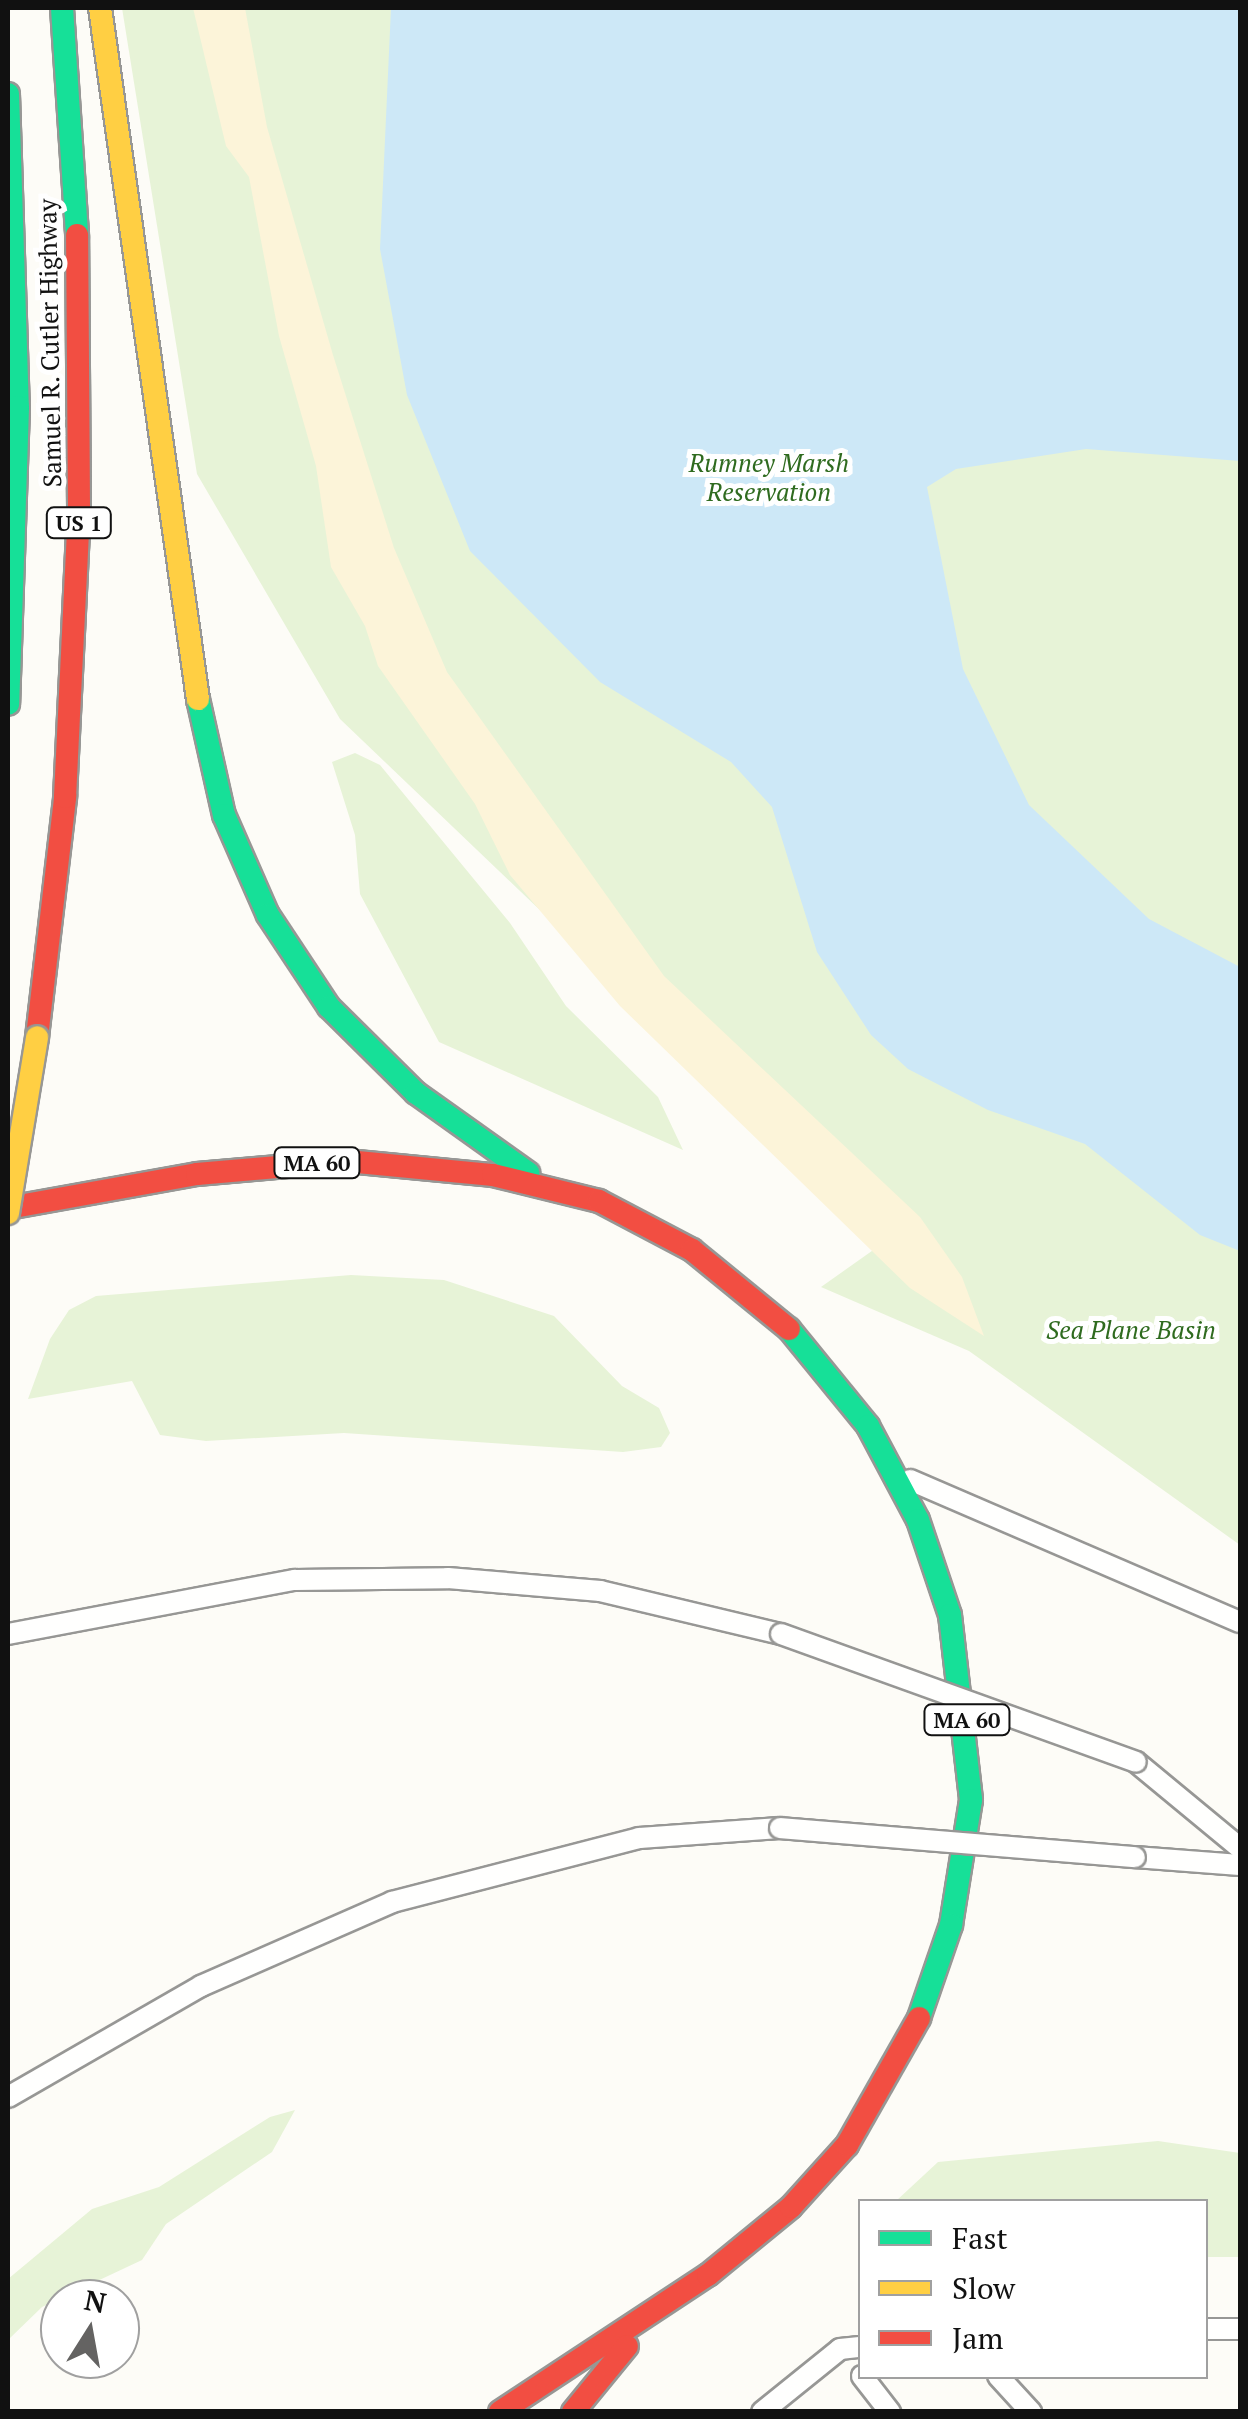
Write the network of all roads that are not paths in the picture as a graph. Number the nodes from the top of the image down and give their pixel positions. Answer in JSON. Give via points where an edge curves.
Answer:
{"nodes":[{"id":1,"x":62,"y":8,"type":"edge"},
{"id":2,"x":100,"y":8,"type":"edge"},
{"id":3,"x":8,"y":94,"type":"edge"},
{"id":4,"x":8,"y":704,"type":"edge"},
{"id":5,"x":547,"y":1186,"type":"junction"},
{"id":6,"x":8,"y":1211,"type":"edge"},
{"id":7,"x":894,"y":1474,"type":"junction"},
{"id":8,"x":1240,"y":1622,"type":"edge"},
{"id":9,"x":8,"y":1634,"type":"edge"},
{"id":10,"x":1240,"y":1848,"type":"edge"},
{"id":11,"x":1240,"y":1865,"type":"edge"},
{"id":12,"x":8,"y":2098,"type":"edge"},
{"id":13,"x":708,"y":2275,"type":"junction"},
{"id":14,"x":1208,"y":2330,"type":"edge"},
{"id":15,"x":1240,"y":2330,"type":"edge"},
{"id":16,"x":850,"y":2348,"type":"edge"},
{"id":17,"x":863,"y":2379,"type":"edge"},
{"id":18,"x":1001,"y":2379,"type":"edge"},
{"id":19,"x":500,"y":2412,"type":"edge"},
{"id":20,"x":573,"y":2412,"type":"edge"},
{"id":21,"x":762,"y":2412,"type":"edge"},
{"id":22,"x":890,"y":2412,"type":"edge"},
{"id":23,"x":1031,"y":2412,"type":"edge"}],
"edges":[{"from":1,"to":6,"type":"highway","name":"Samuel R. Cutler Highway","number":"US 1","bridge":true,"via":[[77,221],[80,490],[65,798]]},
{"from":2,"to":5,"type":"highway","via":[[200,710],[237,850],[286,946],[355,1036],[450,1121]]},
{"from":3,"to":4,"type":"highway","name":"Samuel R. Cutler Highway","number":"US 1","via":[[18,407]]},
{"from":5,"to":6,"type":"highway","number":"MA 60","via":[[442,1167],[346,1161],[197,1174]]},
{"from":5,"to":7,"type":"highway","number":"MA 60","via":[[651,1224],[760,1301],[835,1380]]},
{"from":7,"to":8,"type":"lane"},
{"from":7,"to":13,"type":"highway","number":"MA 60","via":[[938,1569],[967,1714],[970,1800],[957,1900],[926,2004],[862,2123],[811,2188]]},
{"from":9,"to":10,"type":"lane","bridge":true,"via":[[296,1580],[448,1578],[600,1591],[781,1634],[1136,1762]]},
{"from":11,"to":12,"type":"lane","bridge":true,"via":[[780,1828],[639,1838],[392,1902],[201,1986]]},
{"from":13,"to":19,"type":"highway"},
{"from":13,"to":20,"type":"highway","number":"MA 60","via":[[638,2334]]},
{"from":14,"to":15,"type":"lane"},
{"from":16,"to":21,"type":"lane"},
{"from":17,"to":22,"type":"lane"},
{"from":18,"to":23,"type":"lane"}]}
